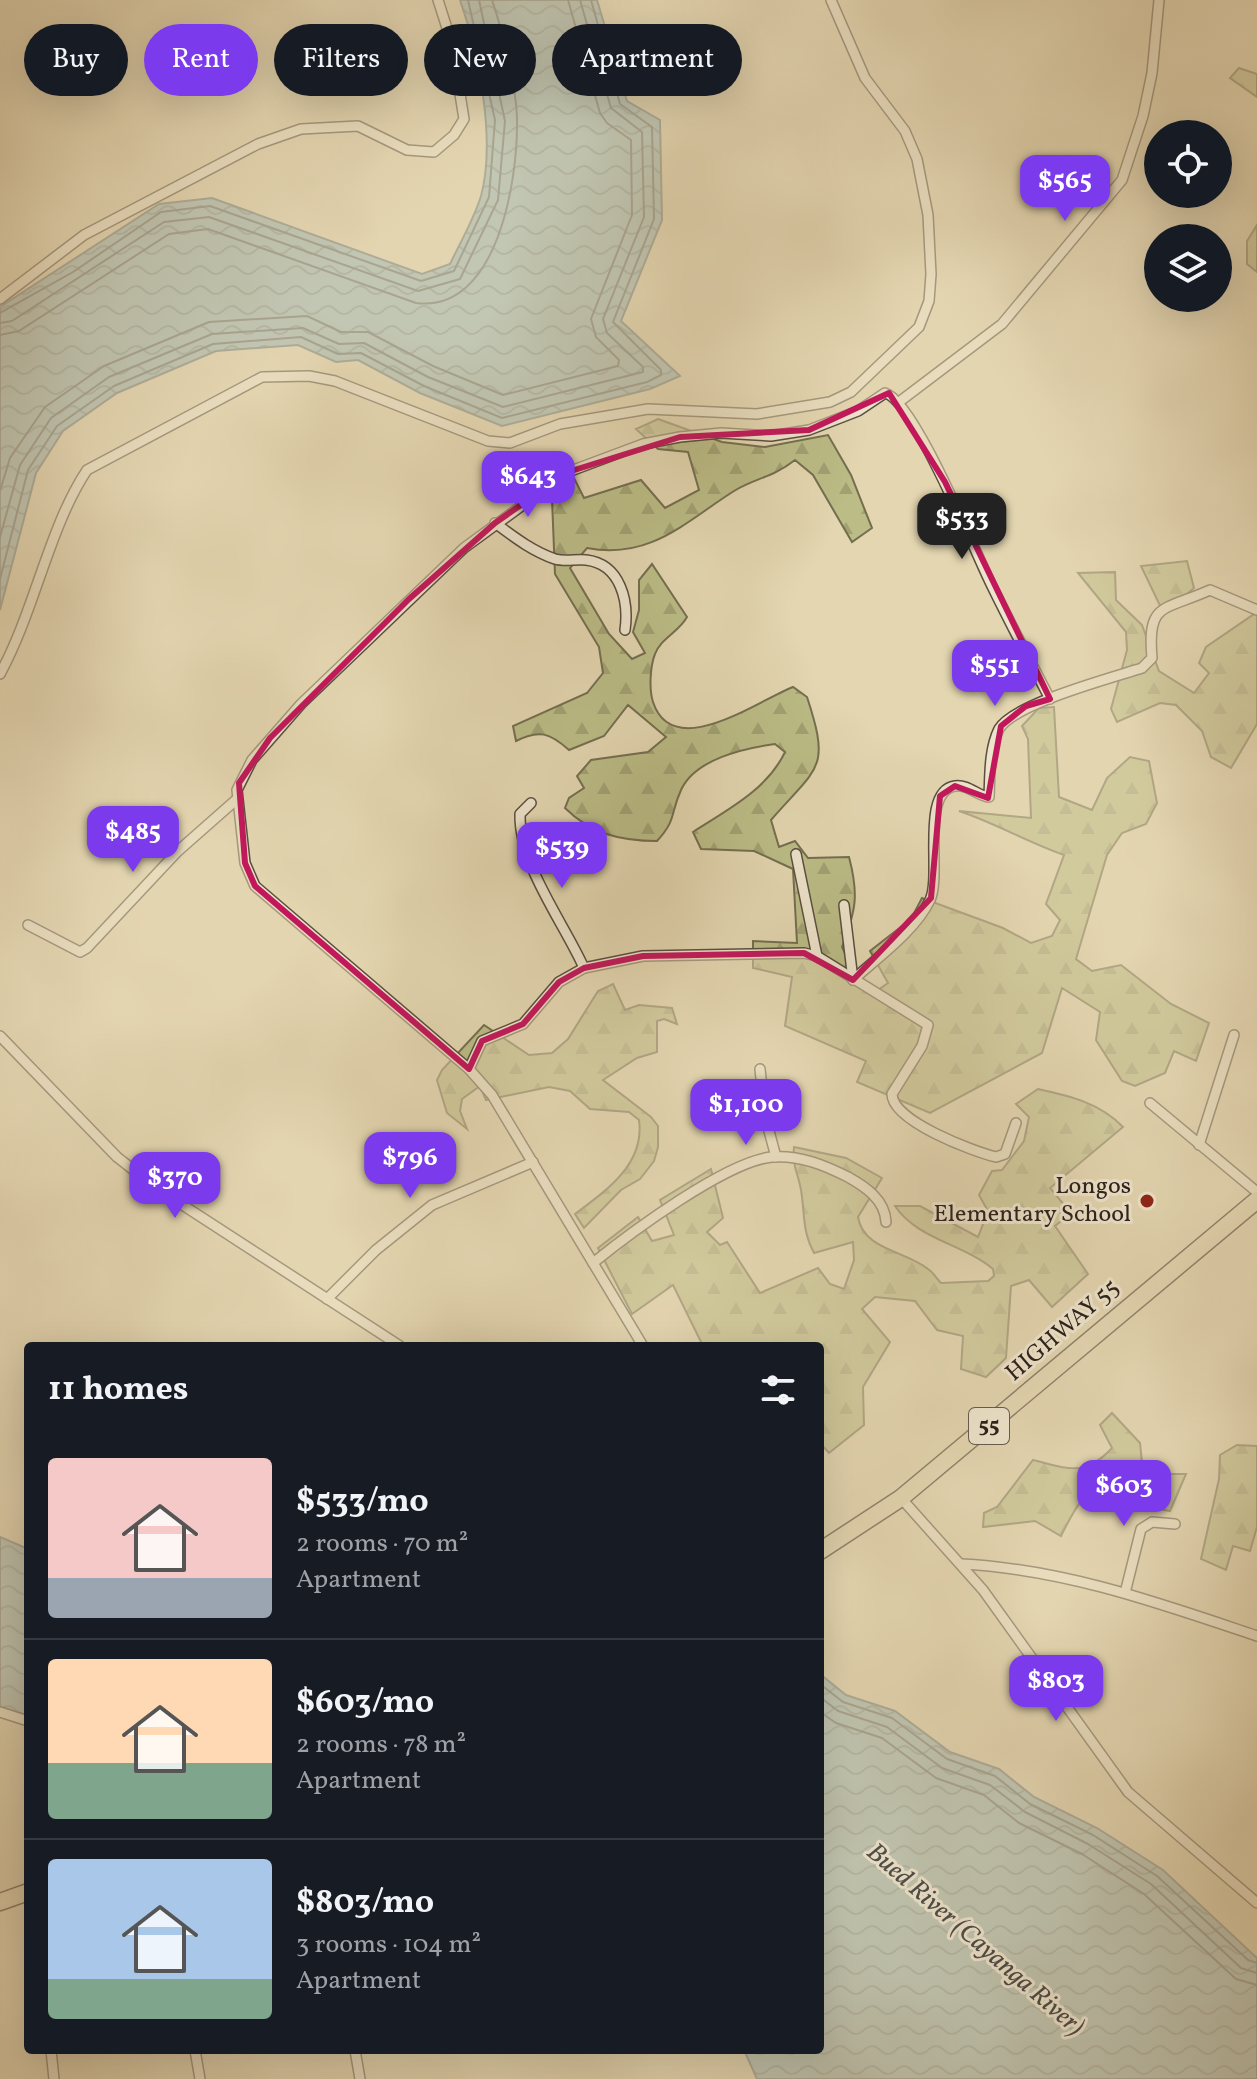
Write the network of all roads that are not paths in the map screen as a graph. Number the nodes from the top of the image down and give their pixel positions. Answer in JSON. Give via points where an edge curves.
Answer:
{"nodes":[{"id":1,"x":438,"y":0,"type":"edge"},
{"id":2,"x":831,"y":0,"type":"edge"},
{"id":3,"x":1159,"y":0,"type":"edge"},
{"id":4,"x":0,"y":299,"type":"edge"},
{"id":5,"x":899,"y":402,"type":"junction"},
{"id":6,"x":495,"y":523,"type":"junction"},
{"id":7,"x":1257,"y":610,"type":"edge"},
{"id":8,"x":625,"y":630,"type":"dead end"},
{"id":9,"x":0,"y":674,"type":"edge"},
{"id":10,"x":1050,"y":699,"type":"junction"},
{"id":11,"x":237,"y":799,"type":"junction"},
{"id":12,"x":531,"y":803,"type":"dead end"},
{"id":13,"x":796,"y":854,"type":"dead end"},
{"id":14,"x":844,"y":905,"type":"dead end"},
{"id":15,"x":28,"y":925,"type":"dead end"},
{"id":16,"x":817,"y":956,"type":"junction"},
{"id":17,"x":584,"y":968,"type":"junction"},
{"id":18,"x":853,"y":980,"type":"junction"},
{"id":19,"x":1234,"y":1035,"type":"dead end"},
{"id":20,"x":0,"y":1036,"type":"edge"},
{"id":21,"x":469,"y":1069,"type":"junction"},
{"id":22,"x":760,"y":1069,"type":"dead end"},
{"id":23,"x":1150,"y":1103,"type":"dead end"},
{"id":24,"x":1016,"y":1123,"type":"dead end"},
{"id":25,"x":1199,"y":1145,"type":"junction"},
{"id":26,"x":776,"y":1157,"type":"junction"},
{"id":27,"x":533,"y":1162,"type":"junction"},
{"id":28,"x":1257,"y":1192,"type":"edge"},
{"id":29,"x":1257,"y":1200,"type":"edge"},
{"id":30,"x":886,"y":1222,"type":"dead end"},
{"id":31,"x":593,"y":1263,"type":"junction"},
{"id":32,"x":327,"y":1299,"type":"junction"},
{"id":33,"x":394,"y":1342,"type":"edge"},
{"id":34,"x":641,"y":1342,"type":"edge"},
{"id":35,"x":901,"y":1498,"type":"junction"},
{"id":36,"x":1175,"y":1524,"type":"dead end"},
{"id":37,"x":824,"y":1548,"type":"edge"},
{"id":38,"x":961,"y":1564,"type":"junction"},
{"id":39,"x":1125,"y":1593,"type":"junction"},
{"id":40,"x":1257,"y":1636,"type":"edge"},
{"id":41,"x":0,"y":1712,"type":"edge"},
{"id":42,"x":24,"y":1720,"type":"edge"},
{"id":43,"x":24,"y":1893,"type":"edge"},
{"id":44,"x":0,"y":1902,"type":"edge"},
{"id":45,"x":1257,"y":1903,"type":"edge"},
{"id":46,"x":51,"y":2054,"type":"edge"},
{"id":47,"x":196,"y":2054,"type":"edge"},
{"id":48,"x":356,"y":2054,"type":"edge"},
{"id":49,"x":54,"y":2079,"type":"edge"},
{"id":50,"x":200,"y":2079,"type":"edge"},
{"id":51,"x":360,"y":2079,"type":"edge"}],
"edges":[{"from":1,"to":4,"type":"street","via":[[452,44],[464,119],[434,152],[407,150],[358,126],[301,129],[258,144],[84,235]]},
{"from":2,"to":9,"type":"street","via":[[865,78],[912,144],[931,245],[929,301],[919,327],[851,392],[777,413],[648,409],[560,424],[510,443],[488,441],[335,381],[262,377],[87,470],[72,493],[23,629]]},
{"from":3,"to":5,"type":"street","via":[[1143,116],[1122,180],[1002,324]]},
{"from":5,"to":6,"type":"street","via":[[885,393],[858,411],[809,430],[771,436],[721,433],[643,444],[568,472]]},
{"from":5,"to":10,"type":"street","via":[[945,482]]},
{"from":6,"to":8,"type":"street","via":[[542,554],[563,561],[592,561],[610,573],[624,593]]},
{"from":6,"to":11,"type":"street","via":[[301,704],[252,760]]},
{"from":7,"to":10,"type":"street","via":[[1210,590],[1156,614],[1149,627],[1149,663]]},
{"from":10,"to":18,"type":"street","via":[[1026,706],[1001,726],[994,741],[988,798],[955,786],[940,796],[931,898],[912,924]]},
{"from":11,"to":15,"type":"street","via":[[178,851],[87,948],[70,949]]},
{"from":11,"to":21,"type":"street","via":[[245,863],[255,886]]},
{"from":12,"to":17,"type":"street","via":[[520,814],[528,849],[559,926]]},
{"from":13,"to":16,"type":"street"},
{"from":14,"to":18,"type":"street"},
{"from":16,"to":17,"type":"street","via":[[643,956]]},
{"from":16,"to":18,"type":"street"},
{"from":17,"to":21,"type":"street","via":[[559,982],[523,1024],[482,1041]]},
{"from":18,"to":24,"type":"street","via":[[928,1025],[922,1046],[892,1094],[900,1111],[949,1141],[996,1157],[1005,1154]]},
{"from":19,"to":25,"type":"street"},
{"from":20,"to":32,"type":"street","via":[[117,1157]]},
{"from":21,"to":27,"type":"street","via":[[492,1095]]},
{"from":22,"to":26,"type":"street"},
{"from":23,"to":25,"type":"street"},
{"from":25,"to":28,"type":"street"},
{"from":26,"to":30,"type":"street","via":[[807,1160],[860,1183],[880,1203]]},
{"from":26,"to":31,"type":"street","via":[[742,1167],[668,1207]]},
{"from":27,"to":31,"type":"street"},
{"from":27,"to":32,"type":"street","via":[[432,1205]]},
{"from":29,"to":35,"type":"highway","name":"HIGHWAY 55","number":"55"},
{"from":31,"to":34,"type":"street"},
{"from":32,"to":33,"type":"street"},
{"from":35,"to":37,"type":"highway","name":"HIGHWAY 55","number":"55"},
{"from":35,"to":38,"type":"street"},
{"from":36,"to":39,"type":"street","via":[[1152,1522],[1141,1529]]},
{"from":38,"to":39,"type":"street","via":[[1036,1571]]},
{"from":38,"to":45,"type":"street","via":[[1128,1792]]},
{"from":39,"to":40,"type":"street"},
{"from":41,"to":42,"type":"street"},
{"from":43,"to":44,"type":"highway"},
{"from":46,"to":49,"type":"street"},
{"from":47,"to":50,"type":"street"},
{"from":48,"to":51,"type":"street"}]}
